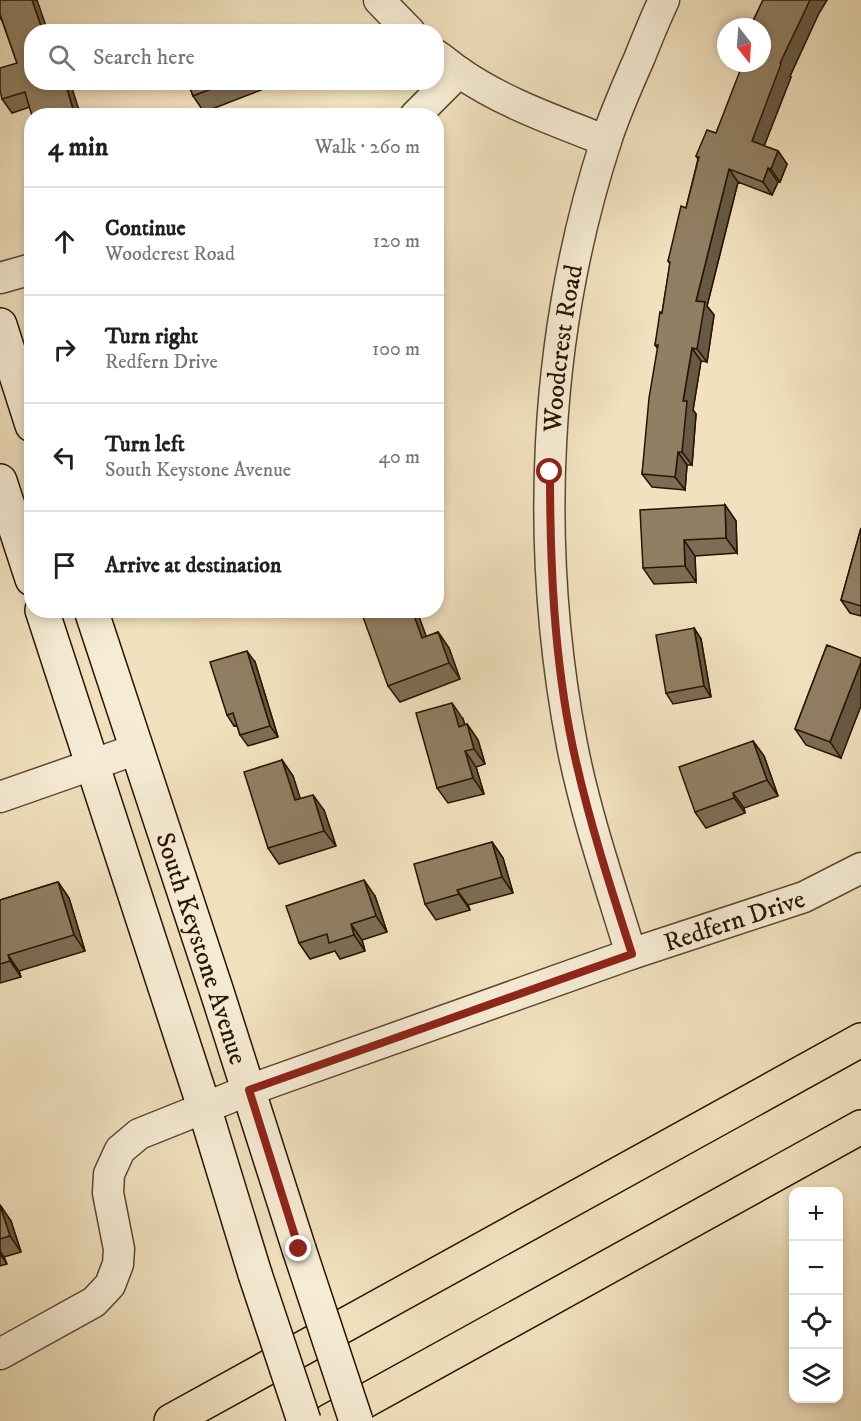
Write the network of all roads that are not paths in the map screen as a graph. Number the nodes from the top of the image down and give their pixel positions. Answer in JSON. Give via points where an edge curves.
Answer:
{"nodes":[{"id":1,"x":379,"y":0,"type":"edge"},
{"id":2,"x":664,"y":0,"type":"edge"},
{"id":3,"x":402,"y":24,"type":"edge"},
{"id":4,"x":448,"y":63,"type":"edge"},
{"id":5,"x":431,"y":90,"type":"edge"},
{"id":6,"x":420,"y":108,"type":"edge"},
{"id":7,"x":606,"y":141,"type":"junction"},
{"id":8,"x":24,"y":271,"type":"edge"},
{"id":9,"x":0,"y":279,"type":"edge"},
{"id":10,"x":0,"y":324,"type":"edge"},
{"id":11,"x":24,"y":400,"type":"edge"},
{"id":12,"x":0,"y":481,"type":"edge"},
{"id":13,"x":24,"y":554,"type":"edge"},
{"id":14,"x":45,"y":618,"type":"edge"},
{"id":15,"x":94,"y":618,"type":"edge"},
{"id":16,"x":137,"y":749,"type":"junction"},
{"id":17,"x":92,"y":765,"type":"junction"},
{"id":18,"x":0,"y":797,"type":"edge"},
{"id":19,"x":861,"y":868,"type":"edge"},
{"id":20,"x":632,"y":954,"type":"junction"},
{"id":21,"x":861,"y":1040,"type":"edge"},
{"id":22,"x":249,"y":1090,"type":"junction"},
{"id":23,"x":204,"y":1107,"type":"junction"},
{"id":24,"x":861,"y":1127,"type":"edge"},
{"id":25,"x":0,"y":1354,"type":"edge"},
{"id":26,"x":171,"y":1421,"type":"edge"},
{"id":27,"x":304,"y":1421,"type":"edge"},
{"id":28,"x":329,"y":1421,"type":"edge"},
{"id":29,"x":356,"y":1421,"type":"edge"}],
"edges":[{"from":1,"to":3,"type":"street"},
{"from":2,"to":7,"type":"street","name":"Woodcrest Road"},
{"from":4,"to":7,"type":"street","via":[[514,103]]},
{"from":5,"to":6,"type":"street"},
{"from":7,"to":20,"type":"street","name":"Woodcrest Road","via":[[575,257],[561,342],[552,434],[550,545],[561,677],[573,747],[590,820]]},
{"from":8,"to":9,"type":"street"},
{"from":10,"to":11,"type":"main road"},
{"from":12,"to":13,"type":"main road"},
{"from":14,"to":17,"type":"main road","name":"South Keystone Avenue"},
{"from":15,"to":16,"type":"main road","name":"South Keystone Avenue"},
{"from":16,"to":17,"type":"street"},
{"from":16,"to":22,"type":"main road","name":"South Keystone Avenue"},
{"from":17,"to":18,"type":"street"},
{"from":17,"to":23,"type":"main road","name":"South Keystone Avenue"},
{"from":19,"to":20,"type":"street","name":"Redfern Drive","via":[[804,897]]},
{"from":20,"to":22,"type":"street","name":"Redfern Drive"},
{"from":21,"to":26,"type":"highway"},
{"from":22,"to":23,"type":"street","name":"Redfern Drive"},
{"from":22,"to":29,"type":"main road","name":"South Keystone Avenue","bridge":true},
{"from":23,"to":25,"type":"street","name":"Redfern Drive","via":[[139,1134],[120,1150],[109,1174],[108,1193],[119,1249],[110,1285],[94,1302]]},
{"from":23,"to":27,"type":"main road","name":"South Keystone Avenue","bridge":true},
{"from":24,"to":28,"type":"highway"}]}
